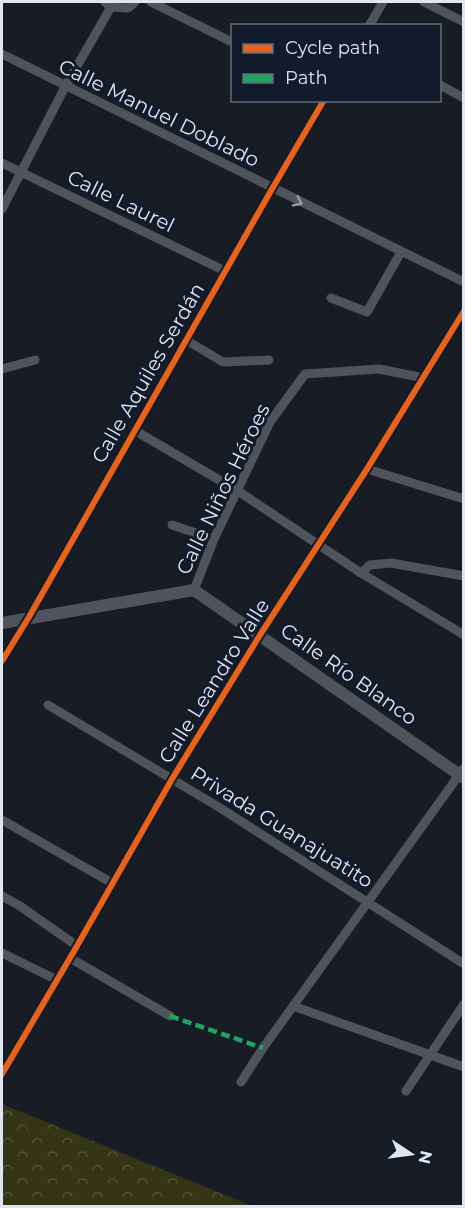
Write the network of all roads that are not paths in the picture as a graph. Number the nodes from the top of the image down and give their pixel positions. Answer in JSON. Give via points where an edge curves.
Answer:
{"nodes":[{"id":1,"x":135,"y":2,"type":"edge"},
{"id":2,"x":151,"y":2,"type":"edge"},
{"id":3,"x":383,"y":2,"type":"edge"},
{"id":4,"x":424,"y":2,"type":"edge"},
{"id":5,"x":108,"y":4,"type":"edge"},
{"id":6,"x":464,"y":22,"type":"edge"},
{"id":7,"x":370,"y":24,"type":"edge"},
{"id":8,"x":231,"y":42,"type":"edge"},
{"id":9,"x":2,"y":54,"type":"edge"},
{"id":10,"x":441,"y":86,"type":"edge"},
{"id":11,"x":65,"y":87,"type":"junction"},
{"id":12,"x":464,"y":98,"type":"edge"},
{"id":13,"x":323,"y":102,"type":"edge"},
{"id":14,"x":2,"y":163,"type":"edge"},
{"id":15,"x":21,"y":172,"type":"junction"},
{"id":16,"x":272,"y":189,"type":"junction"},
{"id":17,"x":2,"y":209,"type":"edge"},
{"id":18,"x":401,"y":252,"type":"junction"},
{"id":19,"x":225,"y":271,"type":"junction"},
{"id":20,"x":464,"y":282,"type":"edge"},
{"id":21,"x":331,"y":298,"type":"dead end"},
{"id":22,"x":464,"y":311,"type":"edge"},
{"id":23,"x":186,"y":340,"type":"junction"},
{"id":24,"x":35,"y":360,"type":"dead end"},
{"id":25,"x":269,"y":360,"type":"dead end"},
{"id":26,"x":2,"y":369,"type":"edge"},
{"id":27,"x":424,"y":378,"type":"junction"},
{"id":28,"x":134,"y":430,"type":"junction"},
{"id":29,"x":367,"y":469,"type":"junction"},
{"id":30,"x":238,"y":491,"type":"junction"},
{"id":31,"x":464,"y":499,"type":"edge"},
{"id":32,"x":172,"y":525,"type":"dead end"},
{"id":33,"x":214,"y":539,"type":"junction"},
{"id":34,"x":319,"y":545,"type":"junction"},
{"id":35,"x":361,"y":573,"type":"junction"},
{"id":36,"x":464,"y":576,"type":"edge"},
{"id":37,"x":194,"y":590,"type":"junction"},
{"id":38,"x":29,"y":617,"type":"junction"},
{"id":39,"x":2,"y":623,"type":"edge"},
{"id":40,"x":260,"y":635,"type":"junction"},
{"id":41,"x":464,"y":635,"type":"edge"},
{"id":42,"x":2,"y":661,"type":"edge"},
{"id":43,"x":48,"y":705,"type":"dead end"},
{"id":44,"x":462,"y":774,"type":"edge"},
{"id":45,"x":172,"y":779,"type":"junction"},
{"id":46,"x":2,"y":819,"type":"edge"},
{"id":47,"x":112,"y":883,"type":"junction"},
{"id":48,"x":2,"y":896,"type":"edge"},
{"id":49,"x":368,"y":902,"type":"junction"},
{"id":50,"x":77,"y":946,"type":"junction"},
{"id":51,"x":2,"y":953,"type":"edge"},
{"id":52,"x":70,"y":958,"type":"junction"},
{"id":53,"x":464,"y":964,"type":"edge"},
{"id":54,"x":57,"y":980,"type":"junction"},
{"id":55,"x":464,"y":1004,"type":"edge"},
{"id":56,"x":293,"y":1006,"type":"junction"},
{"id":57,"x":170,"y":1016,"type":"dead end"},
{"id":58,"x":430,"y":1054,"type":"junction"},
{"id":59,"x":464,"y":1067,"type":"edge"},
{"id":60,"x":2,"y":1072,"type":"edge"},
{"id":61,"x":241,"y":1082,"type":"dead end"},
{"id":62,"x":406,"y":1091,"type":"dead end"}],
"edges":[{"from":1,"to":5,"type":"street","via":[[128,8]]},
{"from":2,"to":8,"type":"street"},
{"from":3,"to":7,"type":"street"},
{"from":4,"to":6,"type":"street"},
{"from":5,"to":11,"type":"street"},
{"from":9,"to":11,"type":"street","name":"Calle Manuel Doblado"},
{"from":10,"to":12,"type":"street"},
{"from":11,"to":15,"type":"street"},
{"from":11,"to":16,"type":"street","name":"Calle Manuel Doblado","via":[[170,135]]},
{"from":13,"to":16,"type":"street","name":"Calle Aquiles Serdán"},
{"from":14,"to":15,"type":"street","name":"Calle Laurel"},
{"from":15,"to":17,"type":"street"},
{"from":15,"to":19,"type":"street","name":"Calle Laurel"},
{"from":16,"to":18,"type":"street","name":"Calle Manuel Doblado","one_way":true},
{"from":16,"to":19,"type":"street","name":"Calle Aquiles Serdán"},
{"from":18,"to":20,"type":"street","name":"Calle Manuel Doblado"},
{"from":18,"to":21,"type":"street","via":[[367,312]]},
{"from":19,"to":23,"type":"street","name":"Calle Aquiles Serdán"},
{"from":22,"to":27,"type":"street","name":"Calle Leandro Valle"},
{"from":23,"to":25,"type":"street","via":[[223,362]]},
{"from":23,"to":28,"type":"street","name":"Calle Aquiles Serdán"},
{"from":24,"to":26,"type":"street"},
{"from":27,"to":29,"type":"street","name":"Calle Leandro Valle"},
{"from":27,"to":30,"type":"street","name":"Calle Niños Héroes","via":[[380,369],[305,374],[270,422]]},
{"from":28,"to":30,"type":"street"},
{"from":28,"to":38,"type":"street","name":"Calle Aquiles Serdán"},
{"from":29,"to":31,"type":"street"},
{"from":29,"to":34,"type":"street","name":"Calle Leandro Valle"},
{"from":30,"to":33,"type":"street","name":"Calle Niños Héroes"},
{"from":30,"to":34,"type":"street"},
{"from":32,"to":33,"type":"street"},
{"from":33,"to":37,"type":"street","name":"Calle Niños Héroes"},
{"from":34,"to":35,"type":"street"},
{"from":34,"to":40,"type":"street","name":"Calle Leandro Valle"},
{"from":35,"to":36,"type":"street","via":[[370,566],[391,563]]},
{"from":35,"to":41,"type":"street"},
{"from":37,"to":38,"type":"street"},
{"from":37,"to":40,"type":"street","name":"Calle Río Blanco"},
{"from":38,"to":39,"type":"street"},
{"from":38,"to":42,"type":"street","name":"Calle Aquiles Serdán"},
{"from":40,"to":44,"type":"street","name":"Calle Río Blanco"},
{"from":40,"to":45,"type":"street","name":"Calle Leandro Valle"},
{"from":43,"to":45,"type":"street","name":"Privada Guanajuatito"},
{"from":44,"to":49,"type":"street"},
{"from":45,"to":47,"type":"street","name":"Calle Leandro Valle"},
{"from":45,"to":49,"type":"street","name":"Privada Guanajuatito"},
{"from":46,"to":47,"type":"street"},
{"from":47,"to":50,"type":"street","name":"Calle Leandro Valle"},
{"from":48,"to":50,"type":"street"},
{"from":49,"to":53,"type":"street","name":"Privada Guanajuatito"},
{"from":49,"to":56,"type":"street"},
{"from":50,"to":52,"type":"street","name":"Calle Leandro Valle"},
{"from":51,"to":54,"type":"street"},
{"from":52,"to":54,"type":"street","name":"Calle Leandro Valle"},
{"from":52,"to":57,"type":"street"},
{"from":54,"to":60,"type":"street","name":"Calle Leandro Valle"},
{"from":55,"to":58,"type":"street"},
{"from":56,"to":58,"type":"street"},
{"from":56,"to":61,"type":"street"},
{"from":58,"to":59,"type":"street"},
{"from":58,"to":62,"type":"street"}]}
